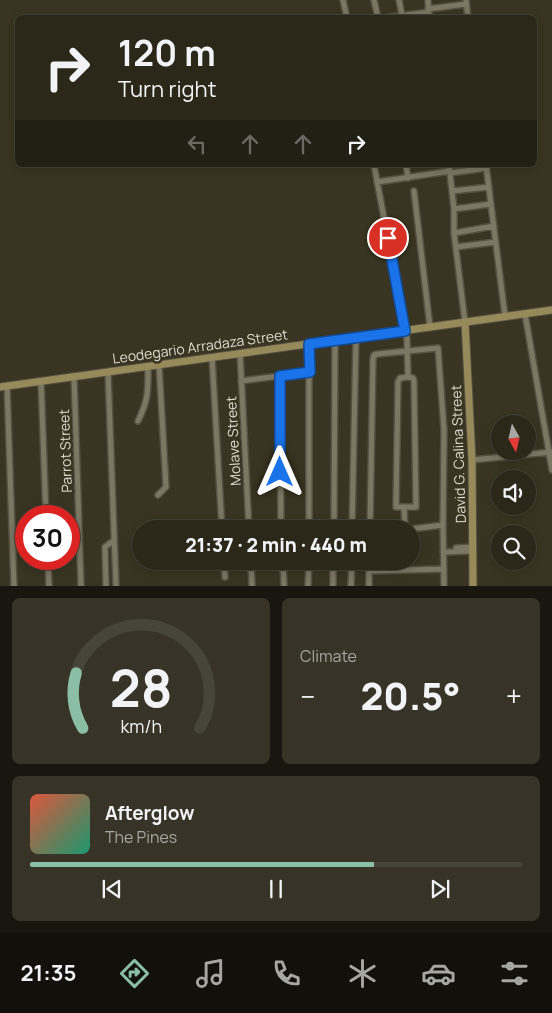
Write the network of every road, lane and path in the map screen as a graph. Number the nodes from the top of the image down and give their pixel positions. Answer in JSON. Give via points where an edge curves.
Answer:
{"nodes":[{"id":1,"x":344,"y":0,"type":"edge"},
{"id":2,"x":374,"y":0,"type":"edge"},
{"id":3,"x":399,"y":0,"type":"edge"},
{"id":4,"x":428,"y":0,"type":"edge"},
{"id":5,"x":466,"y":2,"type":"edge"},
{"id":6,"x":429,"y":13,"type":"edge"},
{"id":7,"x":346,"y":15,"type":"edge"},
{"id":8,"x":377,"y":15,"type":"edge"},
{"id":9,"x":402,"y":15,"type":"joint"},
{"id":10,"x":468,"y":15,"type":"edge"},
{"id":11,"x":374,"y":167,"type":"edge"},
{"id":12,"x":406,"y":167,"type":"edge"},
{"id":13,"x":478,"y":167,"type":"edge"},
{"id":14,"x":487,"y":167,"type":"edge"},
{"id":15,"x":449,"y":170,"type":"edge"},
{"id":16,"x":408,"y":178,"type":"junction"},
{"id":17,"x":377,"y":182,"type":"junction"},
{"id":18,"x":489,"y":187,"type":"junction"},
{"id":19,"x":414,"y":190,"type":"dead end"},
{"id":20,"x":452,"y":191,"type":"junction"},
{"id":21,"x":491,"y":204,"type":"junction"},
{"id":22,"x":454,"y":209,"type":"junction"},
{"id":23,"x":494,"y":226,"type":"junction"},
{"id":24,"x":454,"y":232,"type":"junction"},
{"id":25,"x":496,"y":242,"type":"junction"},
{"id":26,"x":456,"y":247,"type":"junction"},
{"id":27,"x":552,"y":310,"type":"edge"},
{"id":28,"x":526,"y":314,"type":"junction"},
{"id":29,"x":506,"y":316,"type":"junction"},
{"id":30,"x":465,"y":322,"type":"junction"},
{"id":31,"x":430,"y":327,"type":"junction"},
{"id":32,"x":405,"y":331,"type":"junction"},
{"id":33,"x":356,"y":337,"type":"junction"},
{"id":34,"x":335,"y":340,"type":"junction"},
{"id":35,"x":309,"y":344,"type":"junction"},
{"id":36,"x":408,"y":350,"type":"junction"},
{"id":37,"x":240,"y":352,"type":"junction"},
{"id":38,"x":212,"y":356,"type":"junction"},
{"id":39,"x":159,"y":364,"type":"junction"},
{"id":40,"x":148,"y":366,"type":"junction"},
{"id":41,"x":108,"y":372,"type":"junction"},
{"id":42,"x":310,"y":372,"type":"junction"},
{"id":43,"x":74,"y":376,"type":"junction"},
{"id":44,"x":280,"y":376,"type":"junction"},
{"id":45,"x":408,"y":376,"type":"junction"},
{"id":46,"x":41,"y":381,"type":"junction"},
{"id":47,"x":241,"y":381,"type":"junction"},
{"id":48,"x":4,"y":387,"type":"edge"},
{"id":49,"x":138,"y":420,"type":"dead end"},
{"id":50,"x":550,"y":452,"type":"edge"},
{"id":51,"x":472,"y":460,"type":"junction"},
{"id":52,"x":552,"y":470,"type":"edge"},
{"id":53,"x":158,"y":495,"type":"dead end"},
{"id":54,"x":46,"y":505,"type":"edge"},
{"id":55,"x":78,"y":505,"type":"edge"},
{"id":56,"x":404,"y":507,"type":"junction"},
{"id":57,"x":221,"y":520,"type":"edge"},
{"id":58,"x":249,"y":520,"type":"edge"},
{"id":59,"x":281,"y":520,"type":"edge"},
{"id":60,"x":309,"y":520,"type":"edge"},
{"id":61,"x":334,"y":520,"type":"edge"},
{"id":62,"x":352,"y":520,"type":"edge"},
{"id":63,"x":370,"y":520,"type":"edge"},
{"id":64,"x":405,"y":520,"type":"edge"},
{"id":65,"x":443,"y":525,"type":"junction"},
{"id":66,"x":420,"y":528,"type":"edge"},
{"id":67,"x":13,"y":537,"type":"joint"},
{"id":68,"x":113,"y":541,"type":"junction"},
{"id":69,"x":473,"y":549,"type":"junction"},
{"id":70,"x":443,"y":550,"type":"junction"},
{"id":71,"x":80,"y":560,"type":"edge"},
{"id":72,"x":105,"y":560,"type":"junction"},
{"id":73,"x":115,"y":566,"type":"junction"},
{"id":74,"x":444,"y":569,"type":"junction"},
{"id":75,"x":48,"y":570,"type":"edge"},
{"id":76,"x":225,"y":570,"type":"edge"},
{"id":77,"x":251,"y":570,"type":"edge"},
{"id":78,"x":283,"y":570,"type":"edge"},
{"id":79,"x":308,"y":570,"type":"edge"},
{"id":80,"x":333,"y":570,"type":"edge"},
{"id":81,"x":352,"y":570,"type":"edge"},
{"id":82,"x":369,"y":571,"type":"joint"},
{"id":83,"x":225,"y":577,"type":"dead end"},
{"id":84,"x":14,"y":586,"type":"edge"},
{"id":85,"x":49,"y":586,"type":"edge"},
{"id":86,"x":81,"y":586,"type":"edge"},
{"id":87,"x":106,"y":586,"type":"edge"},
{"id":88,"x":116,"y":586,"type":"edge"},
{"id":89,"x":252,"y":586,"type":"edge"},
{"id":90,"x":284,"y":586,"type":"edge"},
{"id":91,"x":308,"y":586,"type":"edge"},
{"id":92,"x":333,"y":586,"type":"edge"},
{"id":93,"x":351,"y":586,"type":"edge"},
{"id":94,"x":369,"y":586,"type":"edge"},
{"id":95,"x":444,"y":586,"type":"edge"},
{"id":96,"x":473,"y":586,"type":"edge"}],
"edges":[{"from":1,"to":7,"type":"street"},
{"from":2,"to":8,"type":"street"},
{"from":3,"to":9,"type":"street"},
{"from":4,"to":6,"type":"street"},
{"from":5,"to":6,"type":"street"},
{"from":5,"to":10,"type":"street"},
{"from":6,"to":9,"type":"street"},
{"from":11,"to":17,"type":"street"},
{"from":12,"to":16,"type":"street"},
{"from":13,"to":15,"type":"street"},
{"from":14,"to":18,"type":"street"},
{"from":15,"to":16,"type":"street"},
{"from":15,"to":20,"type":"street"},
{"from":16,"to":17,"type":"street"},
{"from":17,"to":32,"type":"street"},
{"from":18,"to":20,"type":"street"},
{"from":18,"to":21,"type":"street"},
{"from":19,"to":31,"type":"street"},
{"from":20,"to":22,"type":"street"},
{"from":21,"to":22,"type":"street"},
{"from":21,"to":23,"type":"street"},
{"from":22,"to":24,"type":"street"},
{"from":23,"to":24,"type":"street"},
{"from":23,"to":25,"type":"street"},
{"from":24,"to":26,"type":"street"},
{"from":25,"to":26,"type":"street"},
{"from":25,"to":29,"type":"street"},
{"from":26,"to":30,"type":"street"},
{"from":27,"to":28,"type":"street","name":"Leodegario Arradaza Street"},
{"from":28,"to":29,"type":"street","name":"Leodegario Arradaza Street"},
{"from":28,"to":50,"type":"street"},
{"from":29,"to":30,"type":"street","name":"Leodegario Arradaza Street"},
{"from":30,"to":31,"type":"street","name":"Leodegario Arradaza Street"},
{"from":30,"to":51,"type":"street","name":"David G. Calina Street"},
{"from":31,"to":32,"type":"street","name":"Leodegario Arradaza Street"},
{"from":32,"to":33,"type":"street","name":"Leodegario Arradaza Street"},
{"from":32,"to":36,"type":"street"},
{"from":33,"to":34,"type":"street","name":"Leodegario Arradaza Street"},
{"from":33,"to":62,"type":"street"},
{"from":34,"to":35,"type":"street","name":"Leodegario Arradaza Street"},
{"from":34,"to":61,"type":"street"},
{"from":35,"to":37,"type":"street","name":"Leodegario Arradaza Street"},
{"from":35,"to":42,"type":"street"},
{"from":36,"to":45,"type":"street"},
{"from":36,"to":63,"type":"street","via":[[374,355],[373,359]]},
{"from":36,"to":65,"type":"street","via":[[438,348],[444,430]]},
{"from":37,"to":38,"type":"street","name":"Leodegario Arradaza Street"},
{"from":37,"to":47,"type":"street","name":"Molave Street"},
{"from":38,"to":39,"type":"street","name":"Leodegario Arradaza Street"},
{"from":38,"to":57,"type":"street"},
{"from":39,"to":40,"type":"street","name":"Leodegario Arradaza Street"},
{"from":39,"to":53,"type":"street","via":[[166,487]]},
{"from":40,"to":41,"type":"street","name":"Leodegario Arradaza Street"},
{"from":40,"to":49,"type":"street","via":[[148,396]]},
{"from":41,"to":43,"type":"street","name":"Leodegario Arradaza Street"},
{"from":41,"to":68,"type":"street"},
{"from":42,"to":44,"type":"street"},
{"from":42,"to":60,"type":"street"},
{"from":43,"to":46,"type":"street","name":"Leodegario Arradaza Street"},
{"from":43,"to":55,"type":"street","name":"Parrot Street"},
{"from":44,"to":47,"type":"street"},
{"from":44,"to":59,"type":"street"},
{"from":45,"to":56,"type":"street","via":[[399,379],[398,404],[395,506]]},
{"from":45,"to":56,"type":"street","via":[[414,381],[416,507]]},
{"from":46,"to":48,"type":"street","name":"Leodegario Arradaza Street"},
{"from":46,"to":54,"type":"street"},
{"from":47,"to":58,"type":"street","name":"Molave Street"},
{"from":48,"to":67,"type":"street"},
{"from":50,"to":51,"type":"street"},
{"from":50,"to":52,"type":"street"},
{"from":51,"to":69,"type":"street","name":"David G. Calina Street"},
{"from":56,"to":64,"type":"street"},
{"from":65,"to":66,"type":"street"},
{"from":65,"to":70,"type":"street"},
{"from":67,"to":84,"type":"street"},
{"from":68,"to":72,"type":"street","via":[[105,547]]},
{"from":68,"to":73,"type":"street"},
{"from":69,"to":70,"type":"street"},
{"from":69,"to":96,"type":"street","name":"David G. Calina Street"},
{"from":70,"to":74,"type":"street"},
{"from":71,"to":86,"type":"street","name":"Parrot Street"},
{"from":72,"to":73,"type":"street"},
{"from":72,"to":87,"type":"street"},
{"from":73,"to":88,"type":"street"},
{"from":74,"to":82,"type":"street"},
{"from":74,"to":95,"type":"street"},
{"from":75,"to":85,"type":"street"},
{"from":76,"to":83,"type":"street"},
{"from":77,"to":89,"type":"street"},
{"from":78,"to":90,"type":"street"},
{"from":79,"to":91,"type":"street"},
{"from":80,"to":92,"type":"street"},
{"from":81,"to":93,"type":"street"},
{"from":82,"to":94,"type":"street"}]}
